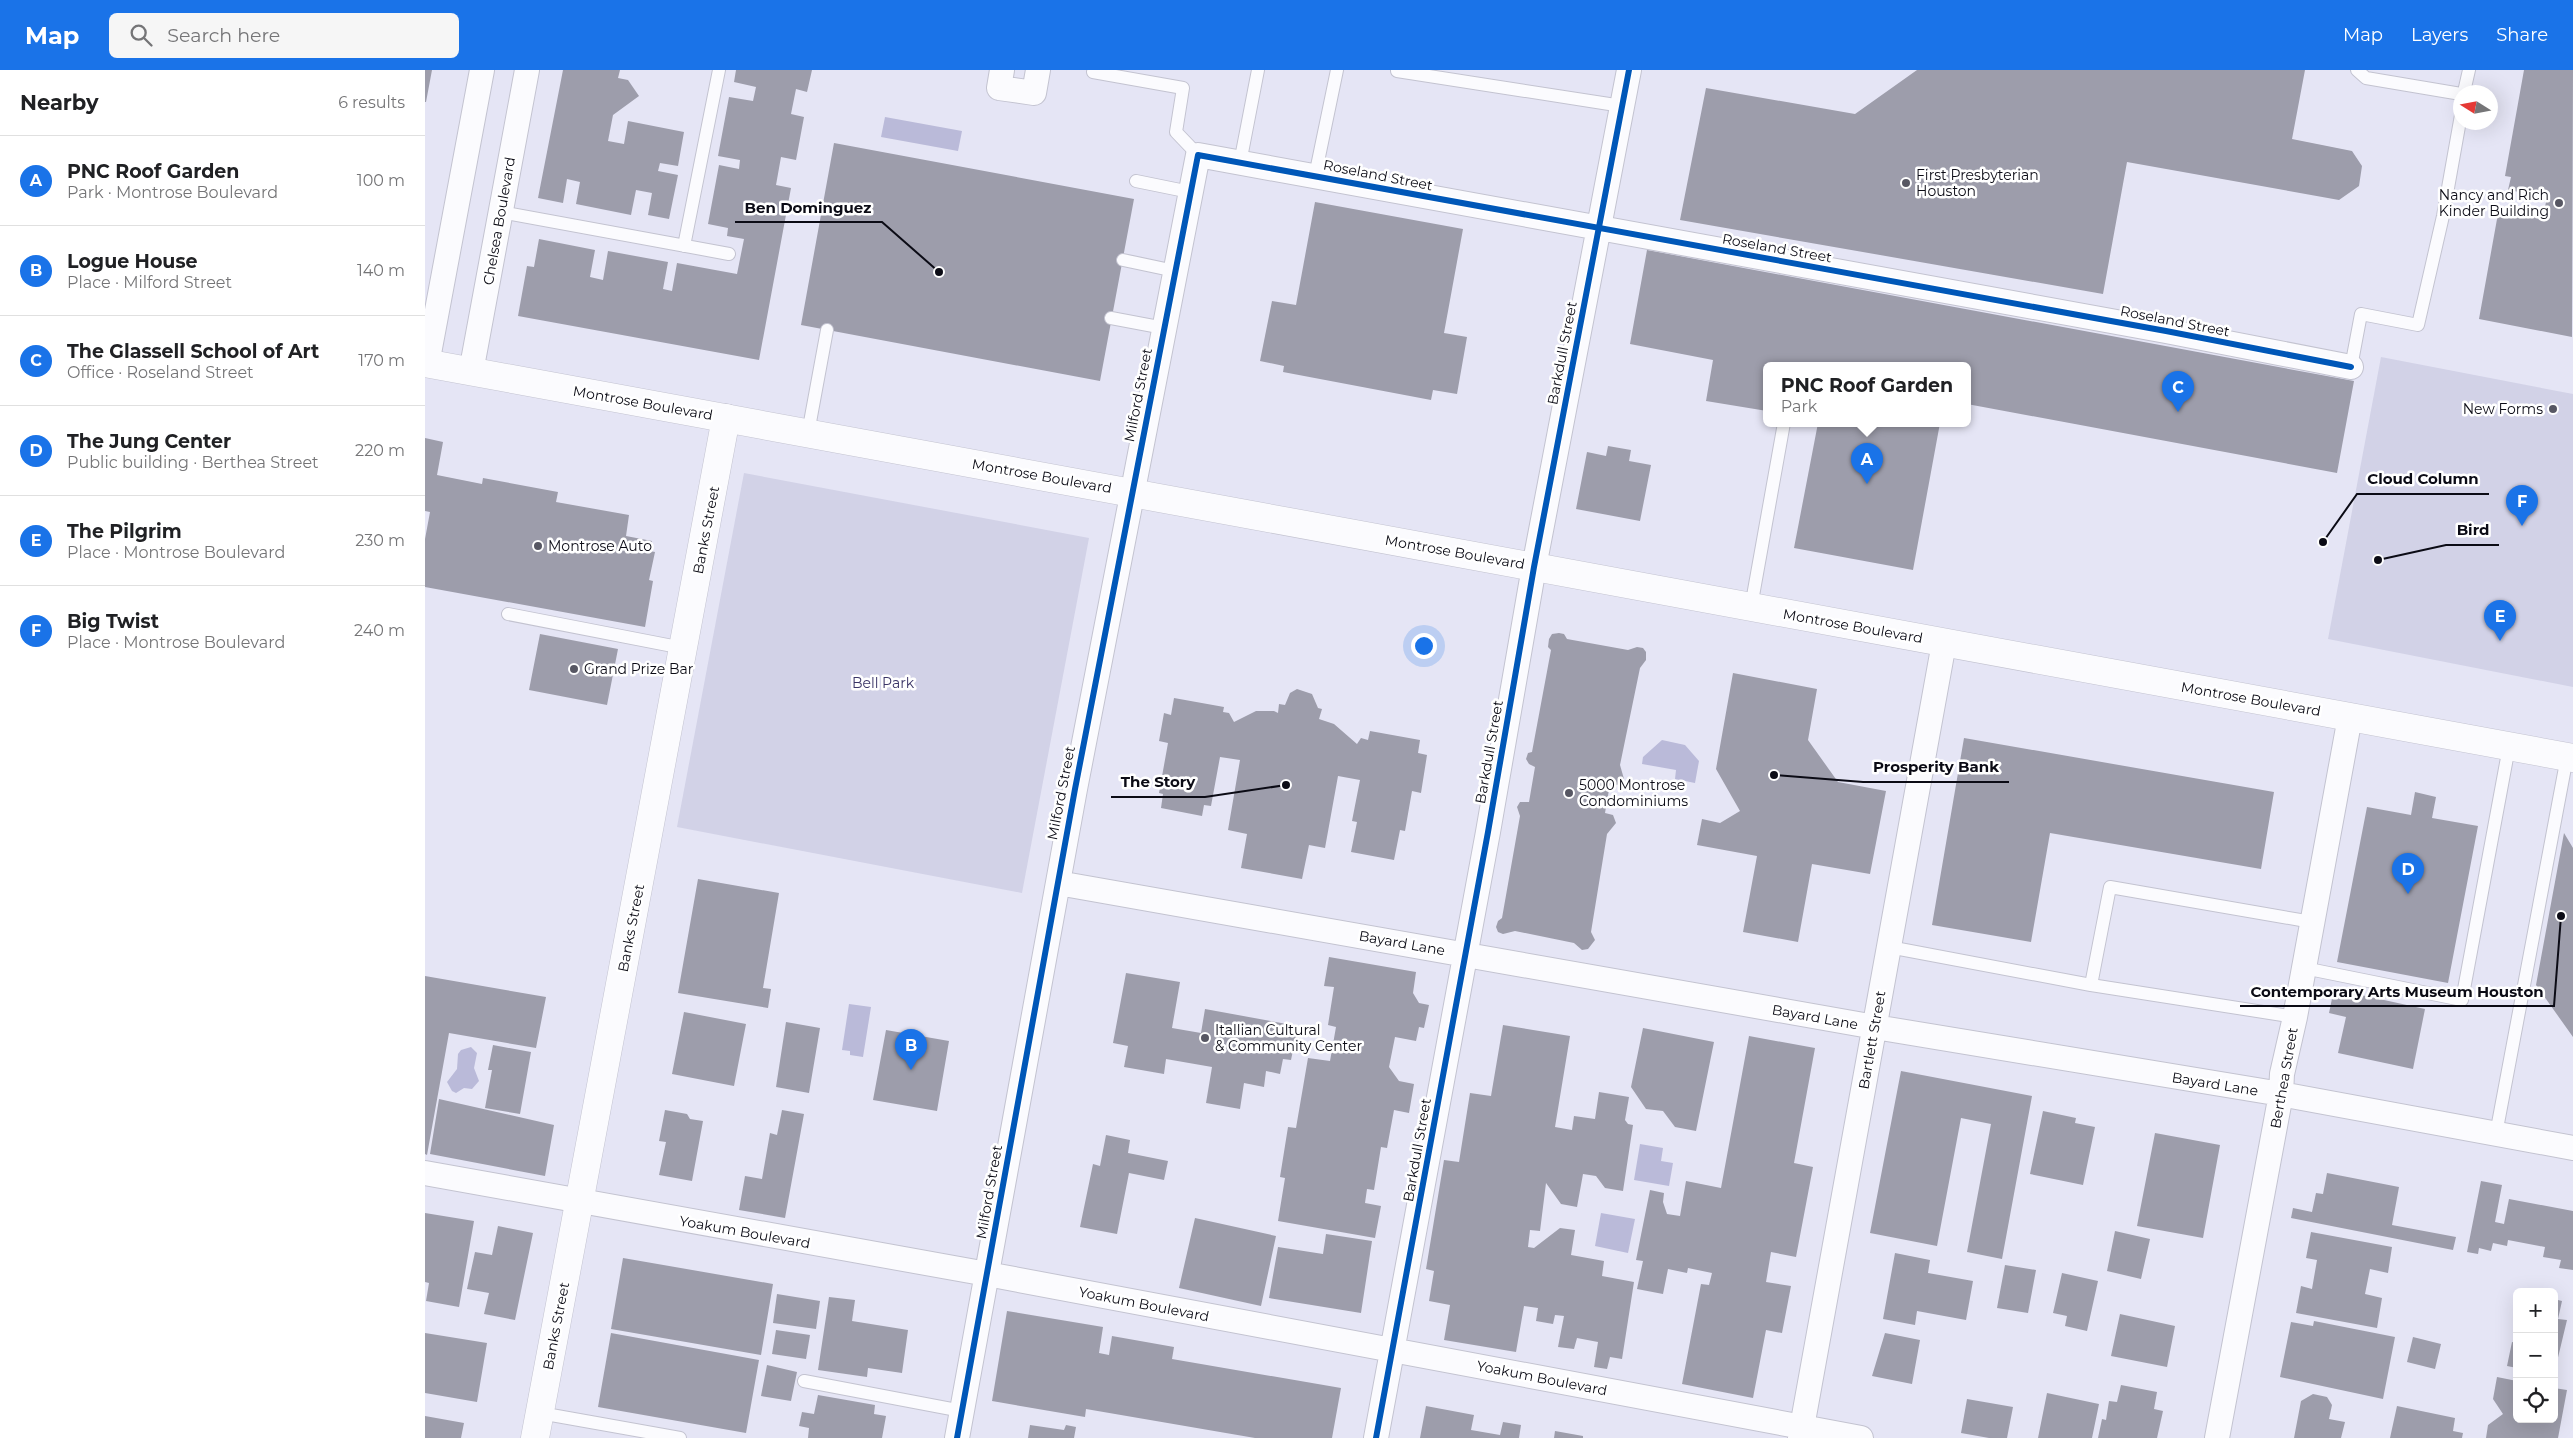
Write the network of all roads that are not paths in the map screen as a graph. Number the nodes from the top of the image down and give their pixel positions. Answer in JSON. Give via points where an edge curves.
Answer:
{"nodes":[{"id":1,"x":482,"y":70,"type":"edge"},
{"id":2,"x":527,"y":70,"type":"edge"},
{"id":3,"x":719,"y":70,"type":"edge"},
{"id":4,"x":1002,"y":70,"type":"edge"},
{"id":5,"x":1038,"y":70,"type":"edge"},
{"id":6,"x":1257,"y":70,"type":"edge"},
{"id":7,"x":1337,"y":70,"type":"edge"},
{"id":8,"x":1395,"y":70,"type":"edge"},
{"id":9,"x":1629,"y":70,"type":"edge"},
{"id":10,"x":2357,"y":70,"type":"edge"},
{"id":11,"x":2469,"y":70,"type":"edge"},
{"id":12,"x":1093,"y":72,"type":"dead end"},
{"id":13,"x":2466,"y":85,"type":"edge"},
{"id":14,"x":2453,"y":93,"type":"edge"},
{"id":15,"x":1622,"y":106,"type":"junction"},
{"id":16,"x":2458,"y":130,"type":"edge"},
{"id":17,"x":1197,"y":155,"type":"junction"},
{"id":18,"x":1240,"y":162,"type":"junction"},
{"id":19,"x":1315,"y":176,"type":"junction"},
{"id":20,"x":1136,"y":181,"type":"dead end"},
{"id":21,"x":1190,"y":192,"type":"junction"},
{"id":22,"x":501,"y":212,"type":"junction"},
{"id":23,"x":1599,"y":229,"type":"junction"},
{"id":24,"x":685,"y":246,"type":"junction"},
{"id":25,"x":729,"y":254,"type":"dead end"},
{"id":26,"x":1123,"y":260,"type":"dead end"},
{"id":27,"x":1175,"y":271,"type":"junction"},
{"id":28,"x":1111,"y":318,"type":"dead end"},
{"id":29,"x":1164,"y":328,"type":"junction"},
{"id":30,"x":827,"y":330,"type":"dead end"},
{"id":31,"x":426,"y":363,"type":"edge"},
{"id":32,"x":2351,"y":367,"type":"joint"},
{"id":33,"x":471,"y":372,"type":"junction"},
{"id":34,"x":727,"y":418,"type":"junction"},
{"id":35,"x":1783,"y":427,"type":"edge"},
{"id":36,"x":808,"y":433,"type":"junction"},
{"id":37,"x":1131,"y":493,"type":"junction"},
{"id":38,"x":1534,"y":567,"type":"junction"},
{"id":39,"x":1751,"y":607,"type":"junction"},
{"id":40,"x":508,"y":614,"type":"dead end"},
{"id":41,"x":1944,"y":643,"type":"junction"},
{"id":42,"x":683,"y":648,"type":"junction"},
{"id":43,"x":2350,"y":718,"type":"junction"},
{"id":44,"x":2509,"y":746,"type":"junction"},
{"id":45,"x":2570,"y":758,"type":"edge"},
{"id":46,"x":1058,"y":882,"type":"junction"},
{"id":47,"x":2312,"y":922,"type":"junction"},
{"id":48,"x":1889,"y":947,"type":"junction"},
{"id":49,"x":1465,"y":955,"type":"junction"},
{"id":50,"x":2304,"y":968,"type":"junction"},
{"id":51,"x":2091,"y":985,"type":"junction"},
{"id":52,"x":2295,"y":1017,"type":"junction"},
{"id":53,"x":1875,"y":1028,"type":"junction"},
{"id":54,"x":2281,"y":1094,"type":"junction"},
{"id":55,"x":2496,"y":1134,"type":"junction"},
{"id":56,"x":2573,"y":1148,"type":"edge"},
{"id":57,"x":425,"y":1173,"type":"edge"},
{"id":58,"x":579,"y":1202,"type":"junction"},
{"id":59,"x":987,"y":1274,"type":"junction"},
{"id":60,"x":1393,"y":1350,"type":"junction"},
{"id":61,"x":804,"y":1381,"type":"dead end"},
{"id":62,"x":962,"y":1411,"type":"junction"},
{"id":63,"x":538,"y":1425,"type":"edge"},
{"id":64,"x":1801,"y":1433,"type":"edge"},
{"id":65,"x":680,"y":1438,"type":"edge"},
{"id":66,"x":957,"y":1438,"type":"edge"},
{"id":67,"x":1376,"y":1438,"type":"edge"},
{"id":68,"x":1861,"y":1438,"type":"edge"},
{"id":69,"x":2217,"y":1438,"type":"edge"}],
"edges":[{"from":1,"to":31,"type":"street"},
{"from":2,"to":22,"type":"street","name":"Chelsea Boulevard"},
{"from":3,"to":24,"type":"lane"},
{"from":4,"to":5,"type":"street","via":[[999,88],[1034,93]]},
{"from":6,"to":18,"type":"lane"},
{"from":7,"to":19,"type":"lane"},
{"from":8,"to":15,"type":"lane"},
{"from":9,"to":15,"type":"street","name":"Barkdull Street"},
{"from":10,"to":14,"type":"lane","via":[[2366,78]]},
{"from":11,"to":13,"type":"lane"},
{"from":12,"to":17,"type":"lane","via":[[1183,88],[1176,132]]},
{"from":15,"to":23,"type":"street","name":"Barkdull Street"},
{"from":16,"to":32,"type":"lane","via":[[2418,325],[2361,314]]},
{"from":17,"to":18,"type":"street","name":"Roseland Street"},
{"from":17,"to":21,"type":"street","name":"Milford Street"},
{"from":18,"to":19,"type":"street","name":"Roseland Street"},
{"from":19,"to":23,"type":"street","name":"Roseland Street"},
{"from":20,"to":21,"type":"lane"},
{"from":21,"to":27,"type":"street","name":"Milford Street"},
{"from":22,"to":24,"type":"lane"},
{"from":22,"to":33,"type":"street","name":"Chelsea Boulevard"},
{"from":23,"to":32,"type":"street","name":"Roseland Street"},
{"from":23,"to":38,"type":"street","name":"Barkdull Street"},
{"from":24,"to":25,"type":"lane"},
{"from":26,"to":27,"type":"lane"},
{"from":27,"to":29,"type":"street","name":"Milford Street"},
{"from":28,"to":29,"type":"lane"},
{"from":29,"to":37,"type":"street","name":"Milford Street"},
{"from":30,"to":36,"type":"lane"},
{"from":31,"to":33,"type":"main road","name":"Montrose Boulevard"},
{"from":33,"to":34,"type":"main road","name":"Montrose Boulevard"},
{"from":34,"to":36,"type":"main road","name":"Montrose Boulevard"},
{"from":34,"to":42,"type":"main road","name":"Banks Street"},
{"from":35,"to":39,"type":"lane"},
{"from":36,"to":37,"type":"main road","name":"Montrose Boulevard"},
{"from":37,"to":38,"type":"main road","name":"Montrose Boulevard"},
{"from":37,"to":46,"type":"street","name":"Milford Street"},
{"from":38,"to":39,"type":"main road","name":"Montrose Boulevard"},
{"from":38,"to":49,"type":"street","name":"Barkdull Street"},
{"from":39,"to":41,"type":"main road","name":"Montrose Boulevard"},
{"from":40,"to":42,"type":"lane"},
{"from":41,"to":43,"type":"main road","name":"Montrose Boulevard"},
{"from":41,"to":48,"type":"street","name":"Bartlett Street"},
{"from":42,"to":58,"type":"main road","name":"Banks Street"},
{"from":43,"to":44,"type":"main road","name":"Montrose Boulevard"},
{"from":43,"to":47,"type":"street","name":"Berthea Street"},
{"from":44,"to":45,"type":"main road","name":"Montrose Boulevard"},
{"from":44,"to":50,"type":"lane","via":[[2462,1000]]},
{"from":45,"to":55,"type":"lane"},
{"from":46,"to":49,"type":"street","name":"Bayard Lane"},
{"from":46,"to":59,"type":"street","name":"Milford Street"},
{"from":47,"to":50,"type":"street","name":"Berthea Street"},
{"from":47,"to":51,"type":"lane","via":[[2110,887]]},
{"from":48,"to":51,"type":"lane"},
{"from":48,"to":53,"type":"street","name":"Bartlett Street"},
{"from":49,"to":53,"type":"street","name":"Bayard Lane"},
{"from":49,"to":60,"type":"street","name":"Barkdull Street"},
{"from":50,"to":52,"type":"street","name":"Berthea Street"},
{"from":51,"to":52,"type":"lane"},
{"from":52,"to":54,"type":"street","name":"Berthea Street","via":[[2282,1074]]},
{"from":53,"to":54,"type":"street","name":"Bayard Lane"},
{"from":53,"to":64,"type":"street","name":"Bartlett Street"},
{"from":54,"to":55,"type":"street","name":"Bayard Lane"},
{"from":54,"to":69,"type":"street","name":"Berthea Street"},
{"from":55,"to":56,"type":"street","name":"Bayard Lane"},
{"from":57,"to":58,"type":"street","name":"Yoakum Boulevard"},
{"from":58,"to":59,"type":"street","name":"Yoakum Boulevard"},
{"from":58,"to":63,"type":"main road","name":"Banks Street"},
{"from":59,"to":60,"type":"street","name":"Yoakum Boulevard"},
{"from":59,"to":62,"type":"street","name":"Milford Street"},
{"from":60,"to":64,"type":"street","name":"Yoakum Boulevard"},
{"from":60,"to":67,"type":"street","name":"Barkdull Street"},
{"from":61,"to":62,"type":"lane"},
{"from":62,"to":66,"type":"street","name":"Milford Street"},
{"from":63,"to":65,"type":"lane"},
{"from":64,"to":68,"type":"street","name":"Yoakum Boulevard"}]}
